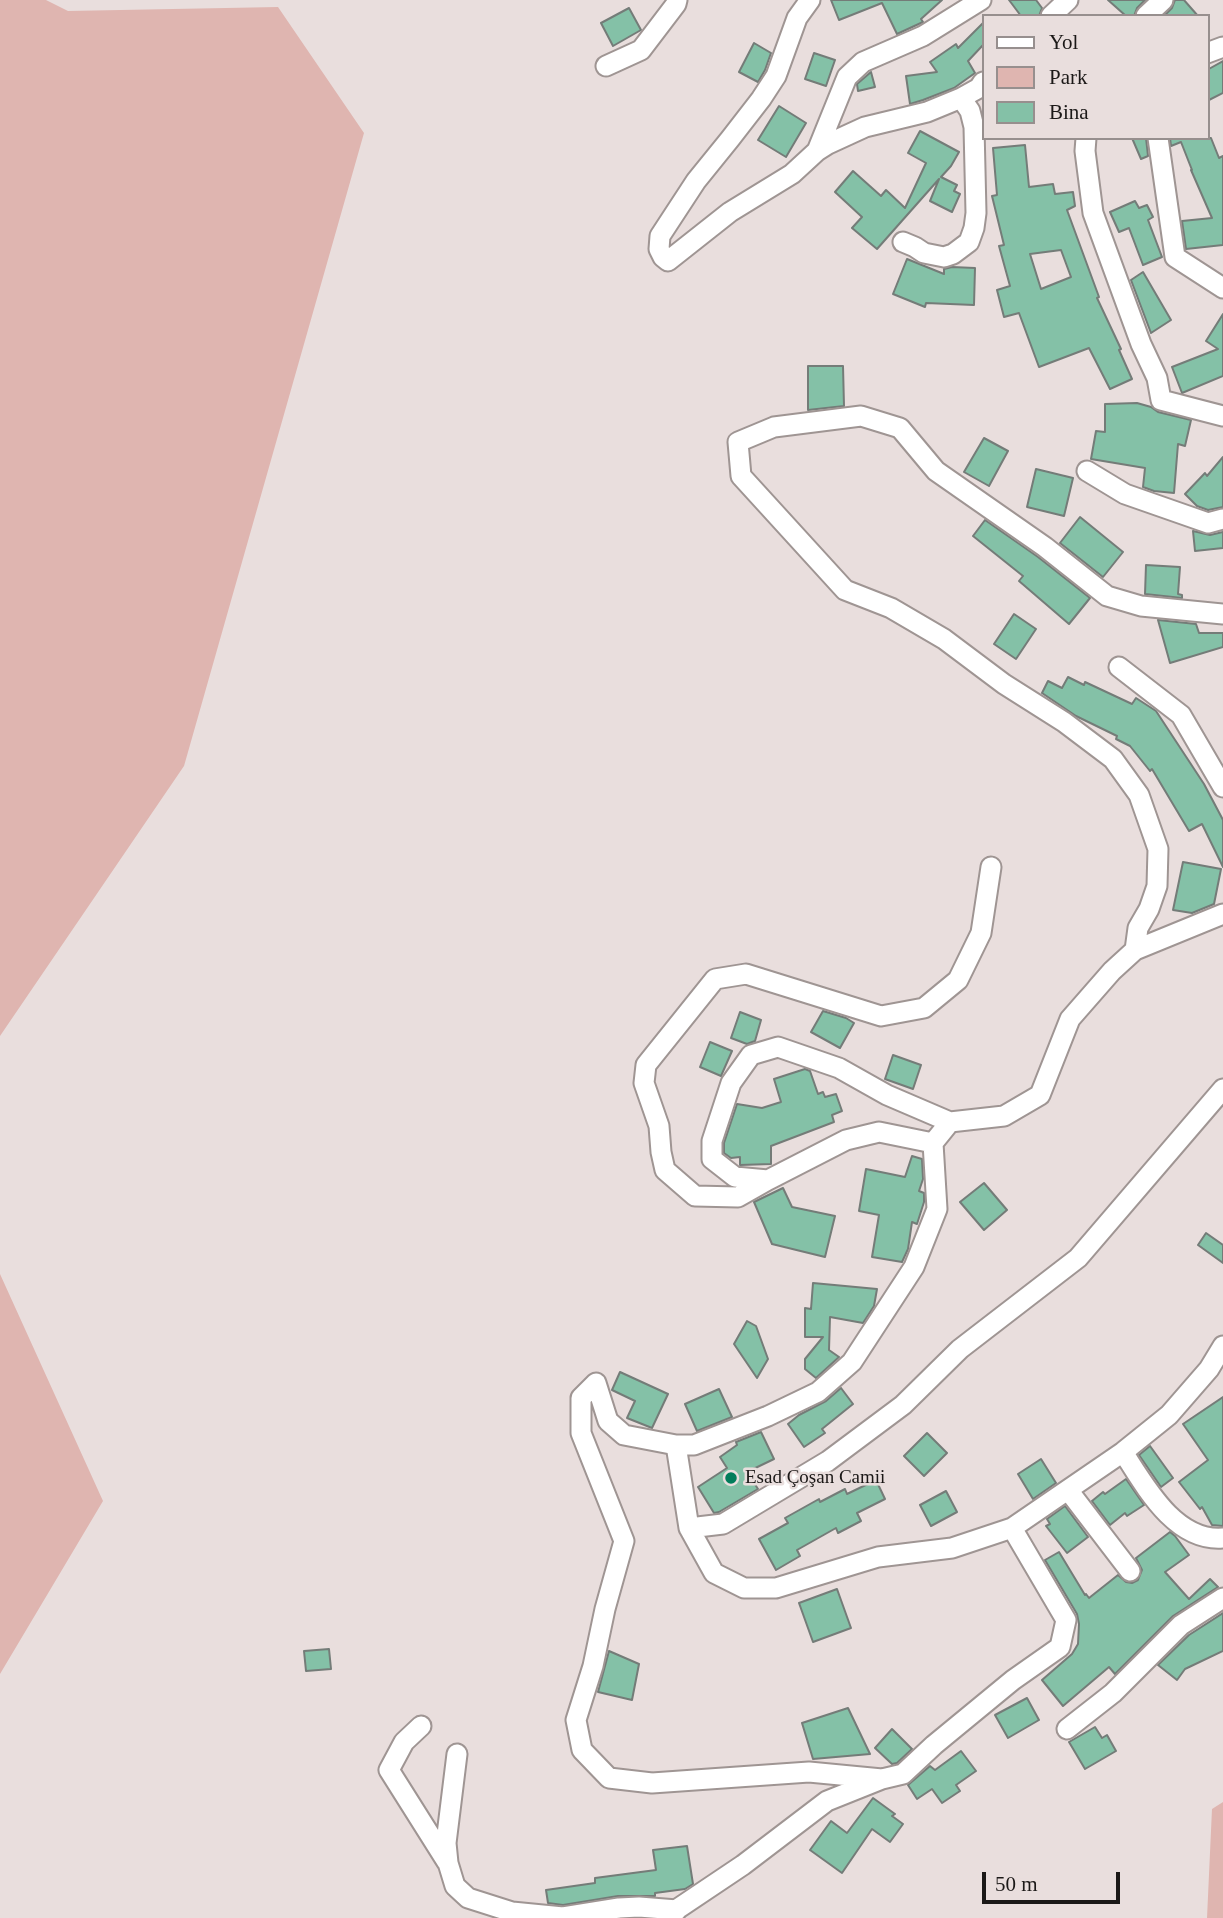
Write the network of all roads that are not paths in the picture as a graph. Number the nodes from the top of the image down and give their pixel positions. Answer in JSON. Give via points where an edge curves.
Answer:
{"nodes":[{"id":1,"x":677,"y":0,"type":"edge"},
{"id":2,"x":810,"y":0,"type":"edge"},
{"id":3,"x":981,"y":0,"type":"edge"},
{"id":4,"x":1068,"y":0,"type":"edge"},
{"id":5,"x":1163,"y":0,"type":"edge"},
{"id":6,"x":1053,"y":14,"type":"edge"},
{"id":7,"x":1148,"y":14,"type":"edge"},
{"id":8,"x":606,"y":66,"type":"dead end"},
{"id":9,"x":982,"y":84,"type":"edge"},
{"id":10,"x":961,"y":98,"type":"junction"},
{"id":11,"x":1086,"y":140,"type":"edge"},
{"id":12,"x":1158,"y":140,"type":"edge"},
{"id":13,"x":817,"y":151,"type":"junction"},
{"id":14,"x":902,"y":243,"type":"dead end"},
{"id":15,"x":1223,"y":288,"type":"edge"},
{"id":16,"x":1223,"y":416,"type":"edge"},
{"id":17,"x":1087,"y":471,"type":"dead end"},
{"id":18,"x":1223,"y":519,"type":"edge"},
{"id":19,"x":1223,"y":614,"type":"edge"},
{"id":20,"x":1119,"y":667,"type":"dead end"},
{"id":21,"x":1223,"y":787,"type":"edge"},
{"id":22,"x":991,"y":867,"type":"dead end"},
{"id":23,"x":1223,"y":914,"type":"edge"},
{"id":24,"x":1135,"y":950,"type":"junction"},
{"id":25,"x":1223,"y":1089,"type":"edge"},
{"id":26,"x":950,"y":1122,"type":"junction"},
{"id":27,"x":933,"y":1143,"type":"junction"},
{"id":28,"x":768,"y":1180,"type":"junction"},
{"id":29,"x":1223,"y":1346,"type":"edge"},
{"id":30,"x":676,"y":1445,"type":"junction"},
{"id":31,"x":1123,"y":1452,"type":"junction"},
{"id":32,"x":1068,"y":1490,"type":"junction"},
{"id":33,"x":689,"y":1528,"type":"junction"},
{"id":34,"x":1012,"y":1528,"type":"junction"},
{"id":35,"x":1223,"y":1538,"type":"edge"},
{"id":36,"x":1130,"y":1571,"type":"dead end"},
{"id":37,"x":1223,"y":1598,"type":"edge"},
{"id":38,"x":421,"y":1726,"type":"dead end"},
{"id":39,"x":1067,"y":1729,"type":"dead end"},
{"id":40,"x":457,"y":1754,"type":"dead end"},
{"id":41,"x":882,"y":1779,"type":"junction"},
{"id":42,"x":448,"y":1863,"type":"junction"},
{"id":43,"x":670,"y":1914,"type":"edge"}],
"edges":[{"from":1,"to":8,"type":"street","via":[[641,50]]},
{"from":2,"to":13,"type":"street","via":[[797,18],[776,76],[660,236],[663,257],[668,261],[730,212],[792,174]]},
{"from":3,"to":13,"type":"street","via":[[922,36],[863,62],[847,77]]},
{"from":4,"to":6,"type":"street"},
{"from":5,"to":7,"type":"street"},
{"from":9,"to":10,"type":"street"},
{"from":10,"to":13,"type":"street","via":[[927,112],[865,127]]},
{"from":10,"to":14,"type":"street","via":[[974,127],[976,213],[969,242],[944,257]]},
{"from":11,"to":16,"type":"street","via":[[1093,213],[1157,378],[1161,400]]},
{"from":12,"to":15,"type":"street","via":[[1175,257]]},
{"from":17,"to":18,"type":"street","via":[[1125,494],[1208,523]]},
{"from":19,"to":24,"type":"street","via":[[1141,606],[1107,596],[936,471],[900,428],[861,416],[774,427],[738,442],[741,477],[845,590],[891,608],[944,639],[1113,759],[1139,795],[1157,849],[1157,886],[1138,928]]},
{"from":20,"to":21,"type":"street","via":[[1181,715]]},
{"from":22,"to":28,"type":"street","via":[[981,933],[958,980],[924,1008],[881,1016],[746,974],[715,979],[646,1065],[644,1083],[659,1126],[665,1170],[695,1196],[738,1197]]},
{"from":23,"to":24,"type":"street"},
{"from":24,"to":26,"type":"street","via":[[1070,1018],[1040,1095],[1003,1116]]},
{"from":25,"to":33,"type":"street","via":[[1078,1258],[960,1349],[903,1405],[828,1461],[723,1524]]},
{"from":26,"to":27,"type":"street"},
{"from":26,"to":28,"type":"street","via":[[839,1068],[778,1047],[751,1055],[731,1083],[712,1141],[712,1159],[735,1177]]},
{"from":27,"to":28,"type":"street","via":[[880,1132],[846,1140]]},
{"from":27,"to":30,"type":"street","via":[[937,1209],[914,1267],[852,1362],[818,1392],[780,1410],[694,1445]]},
{"from":29,"to":31,"type":"street","via":[[1169,1415]]},
{"from":30,"to":33,"type":"street"},
{"from":30,"to":41,"type":"street","via":[[624,1435],[608,1421],[596,1383],[580,1398],[581,1433],[624,1541],[576,1720],[582,1750],[609,1778],[652,1783],[809,1772]]},
{"from":31,"to":32,"type":"street"},
{"from":31,"to":35,"type":"street","via":[[1159,1506],[1188,1531]]},
{"from":32,"to":34,"type":"street"},
{"from":32,"to":36,"type":"street"},
{"from":33,"to":34,"type":"street","via":[[715,1573],[744,1588],[776,1588],[878,1557],[952,1548]]},
{"from":34,"to":41,"type":"street","via":[[1066,1620],[1060,1647],[1013,1680],[903,1774]]},
{"from":37,"to":39,"type":"street","via":[[1181,1625],[1113,1693]]},
{"from":38,"to":42,"type":"street","via":[[404,1742],[389,1770]]},
{"from":40,"to":42,"type":"street","via":[[446,1843]]},
{"from":41,"to":43,"type":"street","via":[[827,1801]]},
{"from":42,"to":43,"type":"street","via":[[455,1886],[468,1898],[512,1912],[563,1917],[639,1907]]}]}
